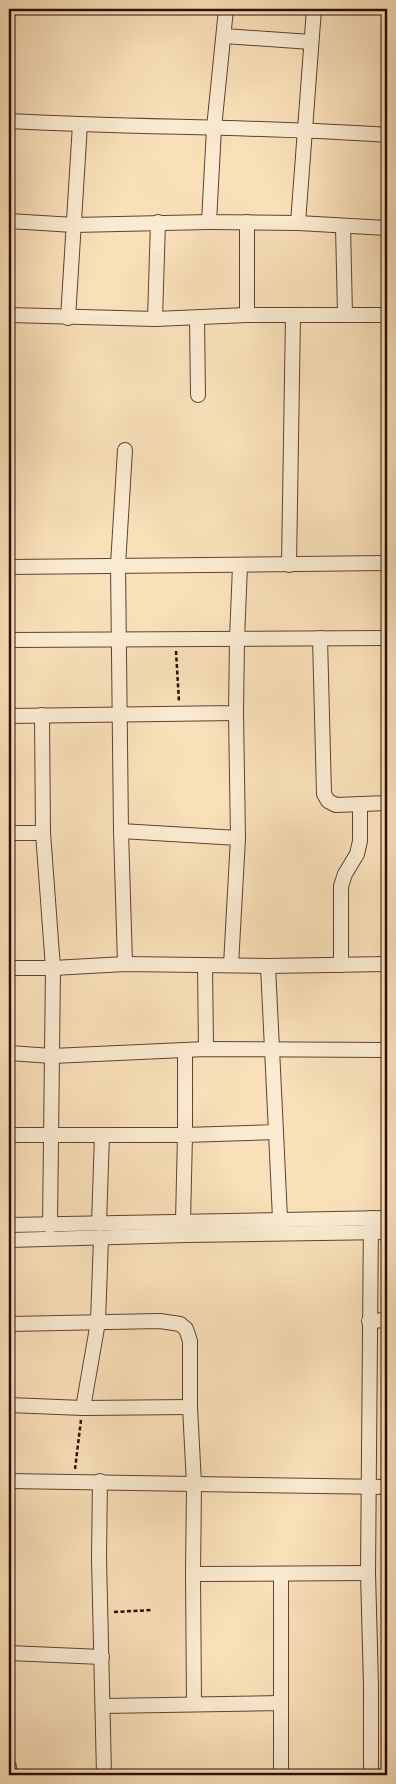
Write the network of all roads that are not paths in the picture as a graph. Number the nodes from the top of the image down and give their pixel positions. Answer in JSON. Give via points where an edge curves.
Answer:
{"nodes":[{"id":1,"x":226,"y":9,"type":"edge"},
{"id":2,"x":314,"y":9,"type":"edge"},
{"id":3,"x":224,"y":36,"type":"junction"},
{"id":4,"x":311,"y":42,"type":"junction"},
{"id":5,"x":9,"y":120,"type":"edge"},
{"id":6,"x":80,"y":124,"type":"junction"},
{"id":7,"x":214,"y":128,"type":"junction"},
{"id":8,"x":304,"y":130,"type":"junction"},
{"id":9,"x":387,"y":135,"type":"edge"},
{"id":10,"x":9,"y":221,"type":"edge"},
{"id":11,"x":158,"y":222,"type":"junction"},
{"id":12,"x":209,"y":222,"type":"junction"},
{"id":13,"x":247,"y":222,"type":"junction"},
{"id":14,"x":298,"y":223,"type":"junction"},
{"id":15,"x":74,"y":225,"type":"junction"},
{"id":16,"x":343,"y":226,"type":"junction"},
{"id":17,"x":387,"y":228,"type":"edge"},
{"id":18,"x":345,"y":314,"type":"junction"},
{"id":19,"x":9,"y":315,"type":"edge"},
{"id":20,"x":294,"y":315,"type":"junction"},
{"id":21,"x":387,"y":315,"type":"edge"},
{"id":22,"x":247,"y":316,"type":"junction"},
{"id":23,"x":68,"y":318,"type":"junction"},
{"id":24,"x":197,"y":318,"type":"junction"},
{"id":25,"x":155,"y":319,"type":"junction"},
{"id":26,"x":198,"y":395,"type":"dead end"},
{"id":27,"x":125,"y":450,"type":"dead end"},
{"id":28,"x":387,"y":563,"type":"edge"},
{"id":29,"x":289,"y":565,"type":"junction"},
{"id":30,"x":118,"y":566,"type":"junction"},
{"id":31,"x":240,"y":566,"type":"junction"},
{"id":32,"x":9,"y":567,"type":"edge"},
{"id":33,"x":320,"y":638,"type":"junction"},
{"id":34,"x":387,"y":638,"type":"edge"},
{"id":35,"x":118,"y":639,"type":"junction"},
{"id":36,"x":237,"y":639,"type":"junction"},
{"id":37,"x":9,"y":640,"type":"edge"},
{"id":38,"x":236,"y":713,"type":"junction"},
{"id":39,"x":42,"y":715,"type":"junction"},
{"id":40,"x":119,"y":715,"type":"junction"},
{"id":41,"x":9,"y":716,"type":"edge"},
{"id":42,"x":387,"y":803,"type":"edge"},
{"id":43,"x":360,"y":804,"type":"junction"},
{"id":44,"x":121,"y":831,"type":"junction"},
{"id":45,"x":9,"y":833,"type":"edge"},
{"id":46,"x":43,"y":833,"type":"junction"},
{"id":47,"x":238,"y":838,"type":"junction"},
{"id":48,"x":126,"y":964,"type":"junction"},
{"id":49,"x":387,"y":964,"type":"edge"},
{"id":50,"x":204,"y":965,"type":"junction"},
{"id":51,"x":231,"y":965,"type":"junction"},
{"id":52,"x":341,"y":965,"type":"junction"},
{"id":53,"x":268,"y":966,"type":"junction"},
{"id":54,"x":9,"y":968,"type":"edge"},
{"id":55,"x":53,"y":968,"type":"junction"},
{"id":56,"x":206,"y":1049,"type":"junction"},
{"id":57,"x":273,"y":1049,"type":"junction"},
{"id":58,"x":185,"y":1050,"type":"junction"},
{"id":59,"x":387,"y":1050,"type":"edge"},
{"id":60,"x":9,"y":1053,"type":"edge"},
{"id":61,"x":52,"y":1056,"type":"junction"},
{"id":62,"x":276,"y":1132,"type":"junction"},
{"id":63,"x":9,"y":1135,"type":"edge"},
{"id":64,"x":52,"y":1135,"type":"junction"},
{"id":65,"x":102,"y":1135,"type":"junction"},
{"id":66,"x":185,"y":1135,"type":"junction"},
{"id":67,"x":371,"y":1218,"type":"junction"},
{"id":68,"x":387,"y":1218,"type":"edge"},
{"id":69,"x":280,"y":1219,"type":"junction"},
{"id":70,"x":183,"y":1221,"type":"junction"},
{"id":71,"x":99,"y":1224,"type":"junction"},
{"id":72,"x":9,"y":1225,"type":"edge"},
{"id":73,"x":50,"y":1226,"type":"junction"},
{"id":74,"x":370,"y":1232,"type":"junction"},
{"id":75,"x":387,"y":1232,"type":"edge"},
{"id":76,"x":101,"y":1238,"type":"junction"},
{"id":77,"x":9,"y":1240,"type":"edge"},
{"id":78,"x":387,"y":1320,"type":"edge"},
{"id":79,"x":369,"y":1321,"type":"junction"},
{"id":80,"x":98,"y":1322,"type":"junction"},
{"id":81,"x":9,"y":1324,"type":"edge"},
{"id":82,"x":9,"y":1406,"type":"edge"},
{"id":83,"x":83,"y":1408,"type":"junction"},
{"id":84,"x":190,"y":1408,"type":"junction"},
{"id":85,"x":9,"y":1481,"type":"edge"},
{"id":86,"x":100,"y":1481,"type":"junction"},
{"id":87,"x":194,"y":1484,"type":"junction"},
{"id":88,"x":369,"y":1487,"type":"junction"},
{"id":89,"x":387,"y":1487,"type":"edge"},
{"id":90,"x":368,"y":1573,"type":"junction"},
{"id":91,"x":193,"y":1574,"type":"junction"},
{"id":92,"x":281,"y":1574,"type":"junction"},
{"id":93,"x":9,"y":1653,"type":"edge"},
{"id":94,"x":102,"y":1657,"type":"junction"},
{"id":95,"x":281,"y":1703,"type":"junction"},
{"id":96,"x":194,"y":1704,"type":"junction"},
{"id":97,"x":103,"y":1706,"type":"junction"},
{"id":98,"x":9,"y":1767,"type":"edge"},
{"id":99,"x":9,"y":1775,"type":"edge"},
{"id":100,"x":104,"y":1775,"type":"edge"},
{"id":101,"x":281,"y":1775,"type":"edge"},
{"id":102,"x":371,"y":1775,"type":"edge"}],
"edges":[{"from":1,"to":3,"type":"street"},
{"from":2,"to":4,"type":"street"},
{"from":3,"to":4,"type":"street"},
{"from":3,"to":7,"type":"street"},
{"from":4,"to":8,"type":"street"},
{"from":5,"to":6,"type":"street"},
{"from":6,"to":7,"type":"street"},
{"from":6,"to":15,"type":"street"},
{"from":7,"to":8,"type":"street"},
{"from":7,"to":12,"type":"street"},
{"from":8,"to":9,"type":"street"},
{"from":8,"to":14,"type":"street"},
{"from":10,"to":15,"type":"street"},
{"from":11,"to":12,"type":"street"},
{"from":11,"to":15,"type":"street"},
{"from":11,"to":25,"type":"street"},
{"from":12,"to":13,"type":"street"},
{"from":13,"to":14,"type":"street"},
{"from":13,"to":22,"type":"street"},
{"from":14,"to":16,"type":"street"},
{"from":15,"to":23,"type":"street"},
{"from":16,"to":17,"type":"street"},
{"from":16,"to":18,"type":"street"},
{"from":18,"to":20,"type":"street"},
{"from":18,"to":21,"type":"street"},
{"from":19,"to":23,"type":"street"},
{"from":20,"to":22,"type":"street"},
{"from":20,"to":29,"type":"street"},
{"from":22,"to":24,"type":"street"},
{"from":23,"to":25,"type":"street"},
{"from":24,"to":25,"type":"street"},
{"from":24,"to":26,"type":"street"},
{"from":27,"to":30,"type":"street"},
{"from":28,"to":29,"type":"street"},
{"from":29,"to":31,"type":"street"},
{"from":30,"to":31,"type":"street"},
{"from":30,"to":32,"type":"street"},
{"from":30,"to":35,"type":"street"},
{"from":31,"to":36,"type":"street"},
{"from":33,"to":34,"type":"street"},
{"from":33,"to":36,"type":"street"},
{"from":33,"to":43,"type":"street","via":[[324,794],[336,805]]},
{"from":35,"to":36,"type":"street"},
{"from":35,"to":37,"type":"street"},
{"from":35,"to":40,"type":"street"},
{"from":36,"to":38,"type":"street"},
{"from":38,"to":40,"type":"street"},
{"from":38,"to":47,"type":"street"},
{"from":39,"to":40,"type":"street"},
{"from":39,"to":41,"type":"street"},
{"from":39,"to":46,"type":"street"},
{"from":40,"to":44,"type":"street"},
{"from":42,"to":43,"type":"street"},
{"from":43,"to":52,"type":"street","via":[[360,841],[342,886]]},
{"from":44,"to":47,"type":"street"},
{"from":44,"to":48,"type":"street"},
{"from":45,"to":46,"type":"street"},
{"from":46,"to":55,"type":"street"},
{"from":47,"to":51,"type":"street"},
{"from":48,"to":50,"type":"street"},
{"from":48,"to":55,"type":"street"},
{"from":49,"to":52,"type":"street"},
{"from":50,"to":51,"type":"street"},
{"from":50,"to":56,"type":"street"},
{"from":51,"to":53,"type":"street"},
{"from":52,"to":53,"type":"street"},
{"from":53,"to":57,"type":"street"},
{"from":54,"to":55,"type":"street"},
{"from":55,"to":61,"type":"street"},
{"from":56,"to":57,"type":"street"},
{"from":56,"to":58,"type":"street"},
{"from":57,"to":59,"type":"street"},
{"from":57,"to":62,"type":"street"},
{"from":58,"to":61,"type":"street"},
{"from":58,"to":66,"type":"street"},
{"from":60,"to":61,"type":"street"},
{"from":61,"to":64,"type":"street"},
{"from":62,"to":66,"type":"street"},
{"from":62,"to":69,"type":"street"},
{"from":63,"to":64,"type":"street"},
{"from":64,"to":65,"type":"street"},
{"from":64,"to":73,"type":"street"},
{"from":65,"to":66,"type":"street"},
{"from":65,"to":71,"type":"street"},
{"from":66,"to":70,"type":"street"},
{"from":67,"to":68,"type":"street"},
{"from":67,"to":69,"type":"street"},
{"from":67,"to":74,"type":"street"},
{"from":69,"to":70,"type":"street"},
{"from":70,"to":71,"type":"street"},
{"from":71,"to":73,"type":"street"},
{"from":72,"to":73,"type":"street"},
{"from":74,"to":75,"type":"street"},
{"from":74,"to":76,"type":"street"},
{"from":74,"to":79,"type":"street"},
{"from":76,"to":77,"type":"street"},
{"from":76,"to":80,"type":"street"},
{"from":78,"to":79,"type":"street"},
{"from":79,"to":88,"type":"street"},
{"from":80,"to":81,"type":"street"},
{"from":80,"to":83,"type":"street"},
{"from":80,"to":84,"type":"street","via":[[174,1322],[186,1329],[190,1341]]},
{"from":82,"to":83,"type":"street"},
{"from":83,"to":84,"type":"street"},
{"from":84,"to":87,"type":"street"},
{"from":85,"to":86,"type":"street"},
{"from":86,"to":87,"type":"street"},
{"from":86,"to":94,"type":"street"},
{"from":87,"to":88,"type":"street"},
{"from":87,"to":91,"type":"street"},
{"from":88,"to":89,"type":"street"},
{"from":88,"to":90,"type":"street"},
{"from":90,"to":92,"type":"street"},
{"from":90,"to":102,"type":"street"},
{"from":91,"to":92,"type":"street"},
{"from":91,"to":96,"type":"street"},
{"from":92,"to":95,"type":"street"},
{"from":93,"to":94,"type":"street"},
{"from":94,"to":97,"type":"street"},
{"from":95,"to":96,"type":"street"},
{"from":95,"to":101,"type":"street"},
{"from":96,"to":97,"type":"street"},
{"from":97,"to":100,"type":"street"},
{"from":98,"to":99,"type":"street"}]}
